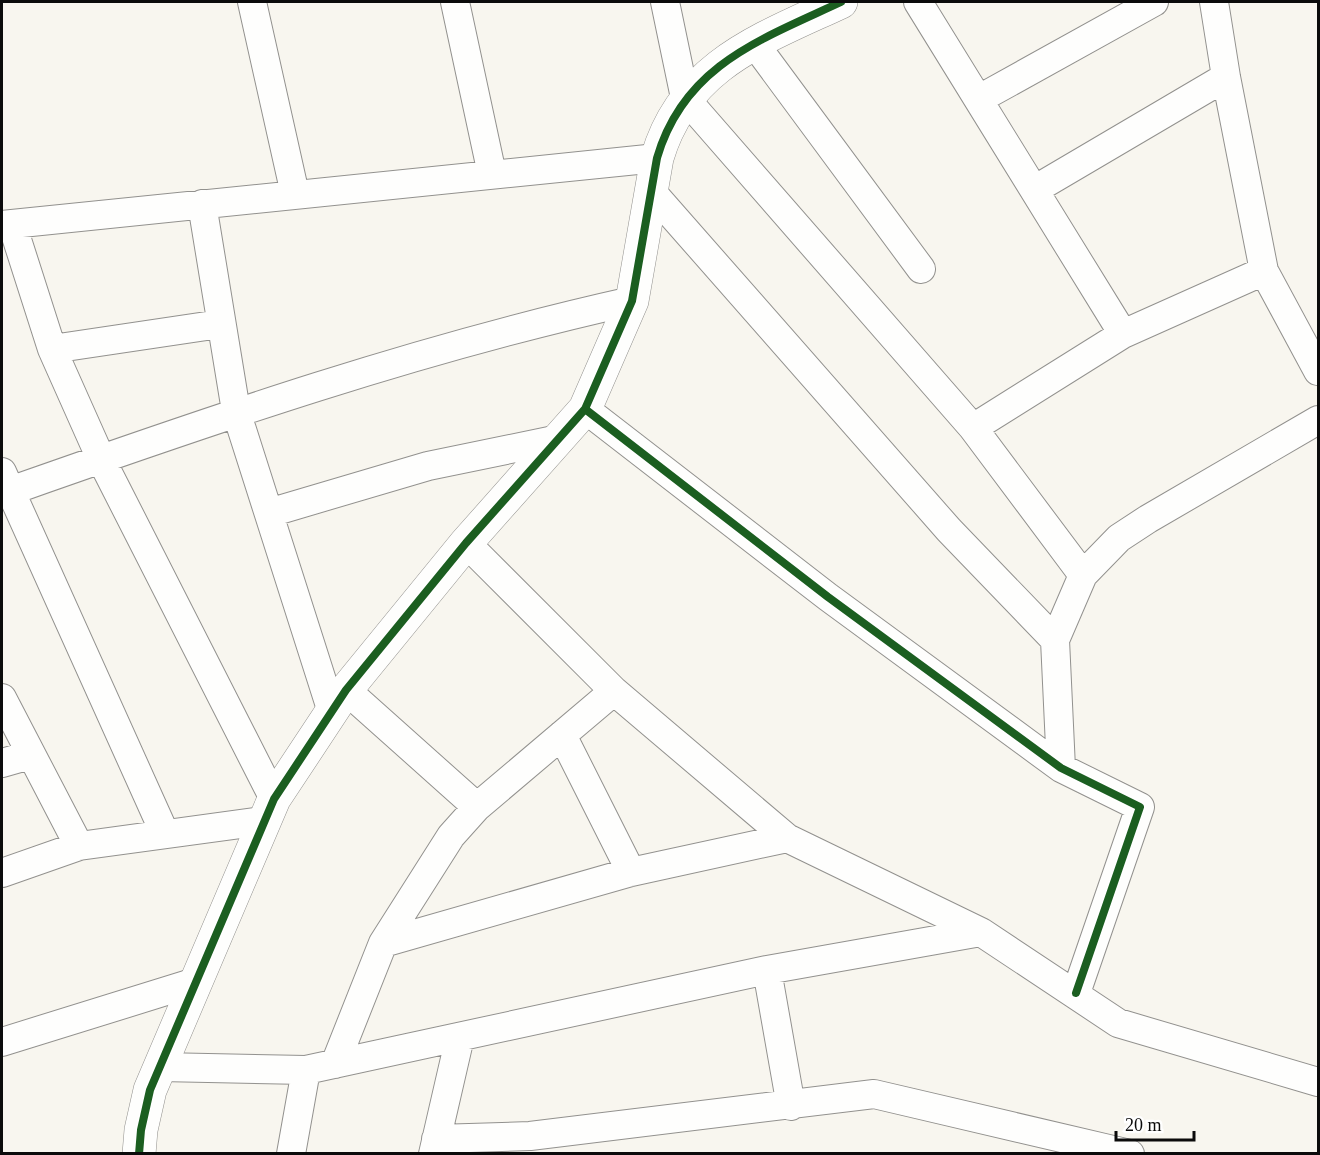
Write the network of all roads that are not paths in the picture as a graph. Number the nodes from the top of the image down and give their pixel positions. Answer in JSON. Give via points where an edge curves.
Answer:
{"nodes":[{"id":1,"x":252,"y":2,"type":"edge"},
{"id":2,"x":455,"y":2,"type":"edge"},
{"id":3,"x":665,"y":2,"type":"edge"},
{"id":4,"x":841,"y":2,"type":"edge"},
{"id":5,"x":918,"y":2,"type":"edge"},
{"id":6,"x":1154,"y":2,"type":"edge"},
{"id":7,"x":1214,"y":2,"type":"edge"},
{"id":8,"x":754,"y":43,"type":"junction"},
{"id":9,"x":1226,"y":77,"type":"junction"},
{"id":10,"x":686,"y":98,"type":"junction"},
{"id":11,"x":979,"y":99,"type":"junction"},
{"id":12,"x":657,"y":158,"type":"junction"},
{"id":13,"x":492,"y":174,"type":"junction"},
{"id":14,"x":1034,"y":190,"type":"junction"},
{"id":15,"x":651,"y":191,"type":"junction"},
{"id":16,"x":295,"y":194,"type":"junction"},
{"id":17,"x":202,"y":204,"type":"junction"},
{"id":18,"x":7,"y":224,"type":"edge"},
{"id":19,"x":921,"y":269,"type":"dead end"},
{"id":20,"x":1264,"y":271,"type":"junction"},
{"id":21,"x":632,"y":301,"type":"junction"},
{"id":22,"x":220,"y":324,"type":"junction"},
{"id":23,"x":1123,"y":334,"type":"junction"},
{"id":24,"x":52,"y":349,"type":"junction"},
{"id":25,"x":1318,"y":371,"type":"edge"},
{"id":26,"x":585,"y":410,"type":"junction"},
{"id":27,"x":236,"y":411,"type":"junction"},
{"id":28,"x":1318,"y":420,"type":"edge"},
{"id":29,"x":973,"y":428,"type":"junction"},
{"id":30,"x":559,"y":439,"type":"junction"},
{"id":31,"x":101,"y":459,"type":"junction"},
{"id":32,"x":6,"y":482,"type":"edge"},
{"id":33,"x":269,"y":513,"type":"junction"},
{"id":34,"x":466,"y":543,"type":"junction"},
{"id":35,"x":1083,"y":575,"type":"junction"},
{"id":36,"x":1055,"y":640,"type":"junction"},
{"id":37,"x":614,"y":691,"type":"junction"},
{"id":38,"x":2,"y":698,"type":"edge"},
{"id":39,"x":339,"y":701,"type":"junction"},
{"id":40,"x":562,"y":735,"type":"junction"},
{"id":41,"x":30,"y":755,"type":"junction"},
{"id":42,"x":2,"y":763,"type":"edge"},
{"id":43,"x":1061,"y":768,"type":"junction"},
{"id":44,"x":477,"y":807,"type":"junction"},
{"id":45,"x":269,"y":810,"type":"junction"},
{"id":46,"x":165,"y":834,"type":"junction"},
{"id":47,"x":787,"y":838,"type":"junction"},
{"id":48,"x":79,"y":846,"type":"junction"},
{"id":49,"x":631,"y":872,"type":"junction"},
{"id":50,"x":2,"y":873,"type":"edge"},
{"id":51,"x":981,"y":932,"type":"junction"},
{"id":52,"x":383,"y":943,"type":"junction"},
{"id":53,"x":767,"y":970,"type":"junction"},
{"id":54,"x":195,"y":982,"type":"junction"},
{"id":55,"x":1076,"y":993,"type":"junction"},
{"id":56,"x":460,"y":1037,"type":"junction"},
{"id":57,"x":2,"y":1042,"type":"edge"},
{"id":58,"x":335,"y":1064,"type":"junction"},
{"id":59,"x":160,"y":1067,"type":"junction"},
{"id":60,"x":306,"y":1070,"type":"junction"},
{"id":61,"x":1318,"y":1082,"type":"edge"},
{"id":62,"x":791,"y":1106,"type":"junction"},
{"id":63,"x":435,"y":1146,"type":"edge"},
{"id":64,"x":139,"y":1154,"type":"edge"},
{"id":65,"x":291,"y":1154,"type":"edge"},
{"id":66,"x":1130,"y":1154,"type":"edge"}],
"edges":[{"from":1,"to":16,"type":"street"},
{"from":2,"to":13,"type":"street"},
{"from":3,"to":10,"type":"street"},
{"from":4,"to":8,"type":"street"},
{"from":5,"to":11,"type":"street"},
{"from":6,"to":11,"type":"street"},
{"from":7,"to":9,"type":"street"},
{"from":8,"to":10,"type":"street","via":[[707,74]]},
{"from":8,"to":19,"type":"street"},
{"from":9,"to":14,"type":"street"},
{"from":9,"to":20,"type":"street"},
{"from":10,"to":12,"type":"street","via":[[663,137]]},
{"from":10,"to":29,"type":"street"},
{"from":11,"to":14,"type":"street"},
{"from":12,"to":13,"type":"street"},
{"from":12,"to":15,"type":"street"},
{"from":13,"to":16,"type":"street"},
{"from":14,"to":23,"type":"street"},
{"from":15,"to":21,"type":"street"},
{"from":15,"to":36,"type":"street","via":[[949,530]]},
{"from":16,"to":17,"type":"street"},
{"from":17,"to":18,"type":"street"},
{"from":17,"to":22,"type":"street"},
{"from":18,"to":24,"type":"street"},
{"from":20,"to":23,"type":"street"},
{"from":20,"to":25,"type":"street"},
{"from":21,"to":26,"type":"street"},
{"from":21,"to":27,"type":"street","via":[[553,318]]},
{"from":22,"to":24,"type":"street"},
{"from":22,"to":27,"type":"street"},
{"from":23,"to":29,"type":"street"},
{"from":24,"to":31,"type":"street"},
{"from":26,"to":30,"type":"street"},
{"from":26,"to":43,"type":"street","via":[[828,597]]},
{"from":27,"to":31,"type":"street"},
{"from":27,"to":33,"type":"street"},
{"from":28,"to":35,"type":"street","via":[[1119,538]]},
{"from":29,"to":35,"type":"street"},
{"from":30,"to":33,"type":"street","via":[[428,466]]},
{"from":30,"to":34,"type":"street"},
{"from":31,"to":32,"type":"street"},
{"from":31,"to":45,"type":"street"},
{"from":32,"to":46,"type":"street"},
{"from":33,"to":39,"type":"street"},
{"from":34,"to":37,"type":"street"},
{"from":34,"to":39,"type":"street"},
{"from":35,"to":36,"type":"street"},
{"from":36,"to":43,"type":"street"},
{"from":37,"to":40,"type":"street"},
{"from":37,"to":47,"type":"street"},
{"from":38,"to":41,"type":"street"},
{"from":39,"to":44,"type":"street"},
{"from":39,"to":45,"type":"street"},
{"from":40,"to":44,"type":"street"},
{"from":40,"to":49,"type":"street"},
{"from":41,"to":42,"type":"street"},
{"from":41,"to":48,"type":"street"},
{"from":43,"to":55,"type":"street","via":[[1140,807]]},
{"from":44,"to":52,"type":"street","via":[[451,836]]},
{"from":45,"to":46,"type":"street"},
{"from":45,"to":54,"type":"street"},
{"from":46,"to":48,"type":"street"},
{"from":47,"to":49,"type":"street"},
{"from":47,"to":51,"type":"street"},
{"from":48,"to":50,"type":"street"},
{"from":49,"to":52,"type":"street"},
{"from":51,"to":53,"type":"street"},
{"from":51,"to":55,"type":"street"},
{"from":52,"to":58,"type":"street"},
{"from":53,"to":56,"type":"street"},
{"from":53,"to":62,"type":"street"},
{"from":54,"to":57,"type":"street"},
{"from":54,"to":59,"type":"street"},
{"from":55,"to":61,"type":"street","via":[[1118,1023]]},
{"from":56,"to":58,"type":"street"},
{"from":56,"to":63,"type":"street"},
{"from":58,"to":60,"type":"street"},
{"from":59,"to":60,"type":"street"},
{"from":59,"to":64,"type":"street","via":[[150,1090]]},
{"from":60,"to":65,"type":"street"},
{"from":62,"to":63,"type":"street"},
{"from":62,"to":66,"type":"street","via":[[874,1094]]}]}
